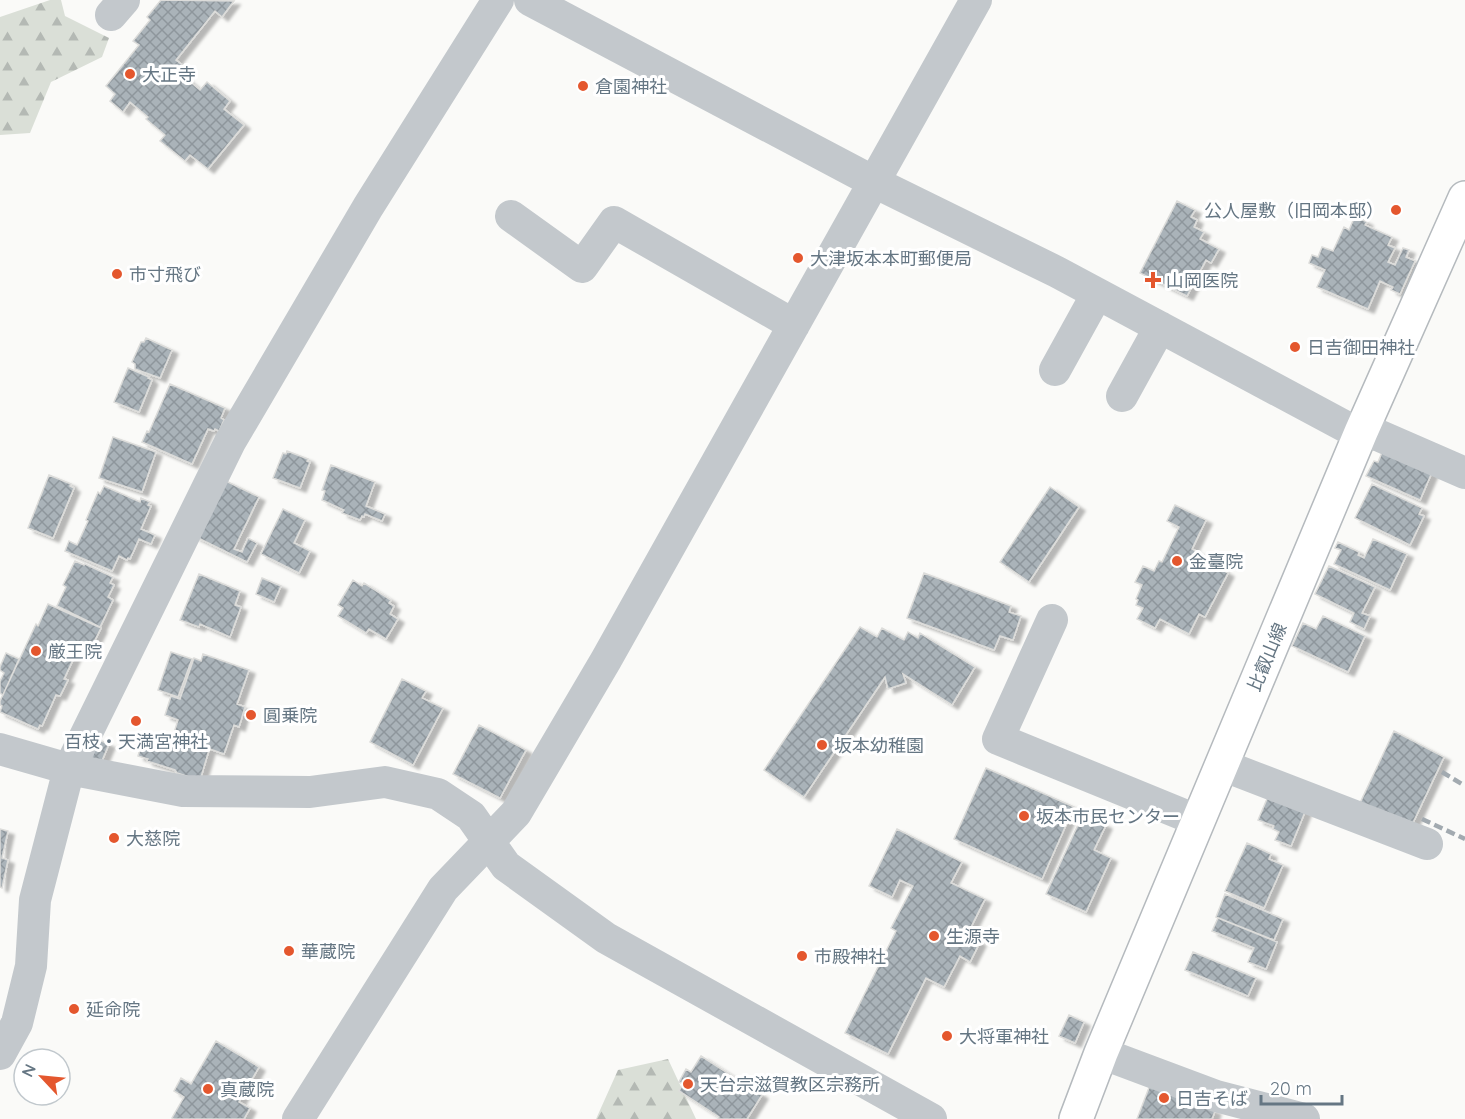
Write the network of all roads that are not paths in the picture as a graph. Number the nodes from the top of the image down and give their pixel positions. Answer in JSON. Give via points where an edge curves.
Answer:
{"nodes":[{"id":1,"x":498,"y":0,"type":"edge"},
{"id":2,"x":530,"y":0,"type":"edge"},
{"id":3,"x":976,"y":0,"type":"edge"},
{"id":4,"x":874,"y":183,"type":"junction"},
{"id":5,"x":1465,"y":198,"type":"edge"},
{"id":6,"x":511,"y":216,"type":"dead end"},
{"id":7,"x":1097,"y":294,"type":"junction"},
{"id":8,"x":794,"y":325,"type":"junction"},
{"id":9,"x":1160,"y":327,"type":"junction"},
{"id":10,"x":1055,"y":370,"type":"dead end"},
{"id":11,"x":1122,"y":396,"type":"dead end"},
{"id":12,"x":1361,"y":432,"type":"junction"},
{"id":13,"x":1465,"y":473,"type":"edge"},
{"id":14,"x":1052,"y":620,"type":"dead end"},
{"id":15,"x":0,"y":749,"type":"edge"},
{"id":16,"x":1222,"y":765,"type":"junction"},
{"id":17,"x":69,"y":769,"type":"junction"},
{"id":18,"x":1197,"y":824,"type":"junction"},
{"id":19,"x":488,"y":840,"type":"junction"},
{"id":20,"x":1427,"y":844,"type":"dead end"},
{"id":21,"x":1101,"y":1053,"type":"junction"},
{"id":22,"x":0,"y":1054,"type":"edge"},
{"id":23,"x":298,"y":1119,"type":"edge"},
{"id":24,"x":931,"y":1119,"type":"edge"},
{"id":25,"x":1076,"y":1119,"type":"edge"},
{"id":26,"x":1304,"y":1119,"type":"edge"}],
"edges":[{"from":1,"to":17,"type":"street","via":[[368,207],[230,442]]},
{"from":2,"to":4,"type":"street"},
{"from":3,"to":4,"type":"street"},
{"from":4,"to":7,"type":"street"},
{"from":4,"to":8,"type":"street"},
{"from":5,"to":12,"type":"main road","name":"比叡山線"},
{"from":6,"to":8,"type":"street","via":[[582,267],[614,222]]},
{"from":7,"to":9,"type":"street"},
{"from":7,"to":10,"type":"street"},
{"from":8,"to":19,"type":"street","via":[[516,813]]},
{"from":9,"to":11,"type":"street"},
{"from":9,"to":12,"type":"street"},
{"from":12,"to":13,"type":"street","via":[[1380,436]]},
{"from":12,"to":16,"type":"main road","name":"比叡山線"},
{"from":14,"to":18,"type":"street","via":[[998,739],[1184,815]]},
{"from":15,"to":17,"type":"street"},
{"from":16,"to":18,"type":"main road","name":"比叡山線"},
{"from":16,"to":20,"type":"street"},
{"from":17,"to":19,"type":"street","via":[[183,791],[310,792],[385,782],[438,794],[471,816]]},
{"from":17,"to":22,"type":"street","via":[[35,900],[32,966],[17,1023]]},
{"from":18,"to":21,"type":"main road","name":"比叡山線"},
{"from":19,"to":23,"type":"street","via":[[443,889]]},
{"from":19,"to":24,"type":"street","via":[[506,866],[606,938]]},
{"from":21,"to":25,"type":"main road","name":"比叡山線"},
{"from":21,"to":26,"type":"street","via":[[1216,1096]]}]}
